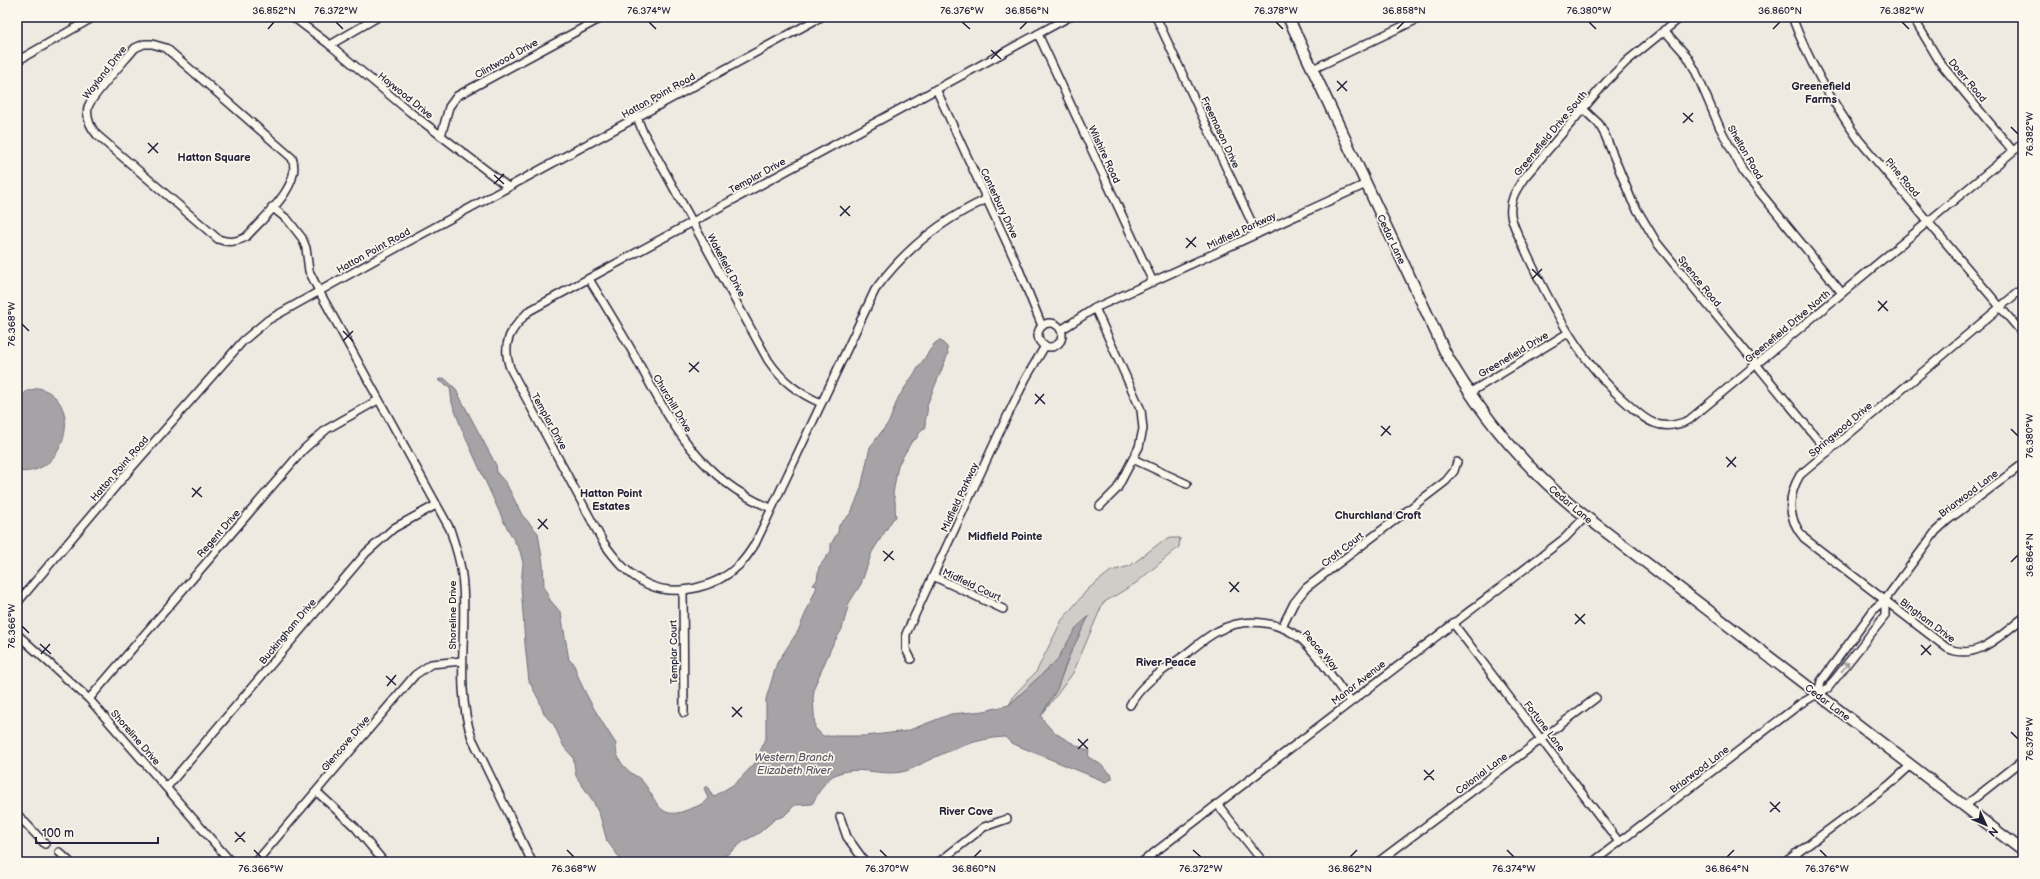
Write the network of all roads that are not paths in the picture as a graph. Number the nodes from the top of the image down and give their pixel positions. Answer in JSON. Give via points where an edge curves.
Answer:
{"nodes":[{"id":1,"x":94,"y":17,"type":"edge"},
{"id":2,"x":293,"y":17,"type":"edge"},
{"id":3,"x":378,"y":17,"type":"edge"},
{"id":4,"x":602,"y":17,"type":"edge"},
{"id":5,"x":804,"y":17,"type":"edge"},
{"id":6,"x":821,"y":17,"type":"edge"},
{"id":7,"x":1069,"y":17,"type":"edge"},
{"id":8,"x":1156,"y":17,"type":"edge"},
{"id":9,"x":1288,"y":17,"type":"edge"},
{"id":10,"x":1422,"y":17,"type":"edge"},
{"id":11,"x":1681,"y":17,"type":"edge"},
{"id":12,"x":1792,"y":17,"type":"edge"},
{"id":13,"x":1913,"y":17,"type":"edge"},
{"id":14,"x":808,"y":24,"type":"junction"},
{"id":15,"x":1664,"y":30,"type":"junction"},
{"id":16,"x":1038,"y":34,"type":"junction"},
{"id":17,"x":330,"y":45,"type":"junction"},
{"id":18,"x":17,"y":61,"type":"edge"},
{"id":19,"x":1313,"y":69,"type":"junction"},
{"id":20,"x":936,"y":89,"type":"junction"},
{"id":21,"x":1582,"y":108,"type":"junction"},
{"id":22,"x":637,"y":117,"type":"junction"},
{"id":23,"x":441,"y":136,"type":"junction"},
{"id":24,"x":2023,"y":143,"type":"edge"},
{"id":25,"x":2013,"y":151,"type":"junction"},
{"id":26,"x":1366,"y":184,"type":"junction"},
{"id":27,"x":508,"y":187,"type":"junction"},
{"id":28,"x":987,"y":199,"type":"junction"},
{"id":29,"x":272,"y":207,"type":"junction"},
{"id":30,"x":693,"y":222,"type":"junction"},
{"id":31,"x":1928,"y":222,"type":"junction"},
{"id":32,"x":1257,"y":234,"type":"junction"},
{"id":33,"x":589,"y":279,"type":"junction"},
{"id":34,"x":1153,"y":282,"type":"junction"},
{"id":35,"x":2023,"y":288,"type":"edge"},
{"id":36,"x":319,"y":291,"type":"junction"},
{"id":37,"x":1842,"y":293,"type":"junction"},
{"id":38,"x":1095,"y":308,"type":"junction"},
{"id":39,"x":1999,"y":308,"type":"junction"},
{"id":40,"x":1042,"y":326,"type":"junction"},
{"id":41,"x":1061,"y":330,"type":"junction"},
{"id":42,"x":1568,"y":333,"type":"junction"},
{"id":43,"x":2023,"y":334,"type":"edge"},
{"id":44,"x":1045,"y":346,"type":"junction"},
{"id":45,"x":1756,"y":365,"type":"junction"},
{"id":46,"x":1469,"y":393,"type":"junction"},
{"id":47,"x":378,"y":400,"type":"junction"},
{"id":48,"x":821,"y":403,"type":"junction"},
{"id":49,"x":1828,"y":452,"type":"junction"},
{"id":50,"x":1133,"y":459,"type":"junction"},
{"id":51,"x":1457,"y":462,"type":"dead end"},
{"id":52,"x":2023,"y":464,"type":"edge"},
{"id":53,"x":1187,"y":484,"type":"dead end"},
{"id":54,"x":436,"y":505,"type":"junction"},
{"id":55,"x":1100,"y":506,"type":"dead end"},
{"id":56,"x":771,"y":508,"type":"junction"},
{"id":57,"x":1585,"y":517,"type":"junction"},
{"id":58,"x":933,"y":576,"type":"junction"},
{"id":59,"x":683,"y":590,"type":"junction"},
{"id":60,"x":1885,"y":600,"type":"junction"},
{"id":61,"x":17,"y":603,"type":"edge"},
{"id":62,"x":1003,"y":609,"type":"dead end"},
{"id":63,"x":2023,"y":618,"type":"edge"},
{"id":64,"x":1453,"y":623,"type":"junction"},
{"id":65,"x":1282,"y":628,"type":"junction"},
{"id":66,"x":17,"y":634,"type":"edge"},
{"id":67,"x":911,"y":659,"type":"dead end"},
{"id":68,"x":462,"y":661,"type":"junction"},
{"id":69,"x":1818,"y":694,"type":"junction"},
{"id":70,"x":1596,"y":698,"type":"dead end"},
{"id":71,"x":89,"y":699,"type":"junction"},
{"id":72,"x":1350,"y":701,"type":"junction"},
{"id":73,"x":1130,"y":704,"type":"dead end"},
{"id":74,"x":684,"y":713,"type":"dead end"},
{"id":75,"x":1543,"y":739,"type":"junction"},
{"id":76,"x":2023,"y":760,"type":"edge"},
{"id":77,"x":1911,"y":765,"type":"junction"},
{"id":78,"x":167,"y":788,"type":"junction"},
{"id":79,"x":317,"y":792,"type":"junction"},
{"id":80,"x":1218,"y":804,"type":"junction"},
{"id":81,"x":1965,"y":806,"type":"junction"},
{"id":82,"x":17,"y":814,"type":"edge"},
{"id":83,"x":840,"y":817,"type":"dead end"},
{"id":84,"x":1007,"y":819,"type":"dead end"},
{"id":85,"x":1619,"y":842,"type":"junction"},
{"id":86,"x":45,"y":844,"type":"dead end"},
{"id":87,"x":2023,"y":851,"type":"edge"},
{"id":88,"x":59,"y":852,"type":"dead end"},
{"id":89,"x":1795,"y":854,"type":"junction"},
{"id":90,"x":70,"y":862,"type":"edge"},
{"id":91,"x":231,"y":862,"type":"edge"},
{"id":92,"x":256,"y":862,"type":"edge"},
{"id":93,"x":384,"y":862,"type":"edge"},
{"id":94,"x":532,"y":862,"type":"edge"},
{"id":95,"x":865,"y":862,"type":"edge"},
{"id":96,"x":939,"y":862,"type":"edge"},
{"id":97,"x":1142,"y":862,"type":"edge"},
{"id":98,"x":1263,"y":862,"type":"edge"},
{"id":99,"x":1378,"y":862,"type":"edge"},
{"id":100,"x":1593,"y":862,"type":"edge"},
{"id":101,"x":1785,"y":862,"type":"edge"},
{"id":102,"x":1801,"y":862,"type":"edge"}],
"edges":[{"from":1,"to":18,"type":"street"},
{"from":2,"to":17,"type":"street","name":"Haywood Drive"},
{"from":3,"to":17,"type":"street"},
{"from":4,"to":23,"type":"street","name":"Clintwood Drive","via":[[457,96],[448,107]]},
{"from":5,"to":14,"type":"street"},
{"from":6,"to":14,"type":"street","name":"Hatton Point Road"},
{"from":7,"to":16,"type":"street","name":"Templar Drive"},
{"from":8,"to":32,"type":"street","name":"Freemason Drive"},
{"from":9,"to":19,"type":"main road","name":"Cedar Lane"},
{"from":10,"to":19,"type":"street"},
{"from":11,"to":15,"type":"street","name":"Greenefield Drive South"},
{"from":12,"to":31,"type":"street","name":"Pine Road","via":[[1813,67],[1836,109]]},
{"from":13,"to":25,"type":"street","name":"Doerr Road","via":[[1942,64]]},
{"from":14,"to":22,"type":"street","name":"Hatton Point Road"},
{"from":15,"to":21,"type":"street","name":"Greenefield Drive South","via":[[1627,61]]},
{"from":15,"to":37,"type":"street","name":"Shelton Road","via":[[1687,56],[1695,70],[1720,128],[1744,173]]},
{"from":16,"to":20,"type":"street","name":"Templar Drive"},
{"from":16,"to":34,"type":"street","name":"Wilshire Road"},
{"from":17,"to":23,"type":"street","name":"Haywood Drive"},
{"from":19,"to":26,"type":"main road","name":"Cedar Lane"},
{"from":20,"to":28,"type":"street","name":"Canterbury Drive"},
{"from":20,"to":30,"type":"street","name":"Templar Drive"},
{"from":21,"to":42,"type":"street","name":"Greenefield Drive South","via":[[1524,178],[1516,190],[1511,205],[1512,221],[1550,304]]},
{"from":21,"to":45,"type":"street","name":"Spence Road","via":[[1595,120],[1605,135],[1632,201],[1656,243]]},
{"from":22,"to":27,"type":"street","name":"Hatton Point Road"},
{"from":22,"to":30,"type":"street","name":"Wakefield Drive"},
{"from":23,"to":27,"type":"street","name":"Haywood Drive"},
{"from":24,"to":25,"type":"street","name":"Greenefield Drive North"},
{"from":25,"to":31,"type":"street","name":"Greenefield Drive North"},
{"from":26,"to":32,"type":"street","name":"Midfield Parkway"},
{"from":26,"to":46,"type":"main road","name":"Cedar Lane","via":[[1446,354]]},
{"from":27,"to":36,"type":"street","name":"Hatton Point Road"},
{"from":28,"to":40,"type":"street","name":"Canterbury Drive"},
{"from":28,"to":48,"type":"street","name":"Templar Drive","via":[[934,228],[888,273],[870,298]]},
{"from":29,"to":29,"type":"street","name":"Wayland Drive","via":[[292,180],[295,170],[292,158],[166,48],[152,44],[137,47],[90,103],[88,117],[92,130],[218,239],[233,242],[246,237]]},
{"from":29,"to":36,"type":"street","via":[[288,220],[302,238],[309,270]]},
{"from":30,"to":33,"type":"street","name":"Templar Drive"},
{"from":30,"to":48,"type":"street","name":"Wakefield Drive","via":[[775,371],[794,390]]},
{"from":31,"to":37,"type":"street","name":"Greenefield Drive North"},
{"from":31,"to":39,"type":"street","name":"Pine Road"},
{"from":32,"to":34,"type":"street","name":"Midfield Parkway"},
{"from":33,"to":56,"type":"street","name":"Churchill Drive","via":[[686,444],[728,486],[754,502]]},
{"from":33,"to":59,"type":"street","name":"Templar Drive","via":[[529,311],[510,333],[506,350],[507,360],[603,542],[613,556],[629,572],[647,584]]},
{"from":34,"to":38,"type":"street","name":"Midfield Parkway"},
{"from":35,"to":39,"type":"street","name":"Springwood Drive"},
{"from":36,"to":47,"type":"street","name":"Shoreline Drive"},
{"from":36,"to":61,"type":"street","name":"Hatton Point Road","via":[[268,320],[243,341]]},
{"from":37,"to":45,"type":"street","name":"Greenefield Drive North"},
{"from":38,"to":41,"type":"street","name":"Midfield Parkway"},
{"from":38,"to":50,"type":"street","via":[[1140,410],[1143,429]]},
{"from":39,"to":43,"type":"street","name":"Pine Road"},
{"from":39,"to":49,"type":"street","name":"Springwood Drive"},
{"from":40,"to":41,"type":"street","via":[[1049,323]]},
{"from":40,"to":44,"type":"street","via":[[1038,333],[1040,341]]},
{"from":41,"to":44,"type":"street","via":[[1059,344]]},
{"from":42,"to":45,"type":"street","name":"Greenefield Drive North","via":[[1582,354],[1621,398],[1648,420],[1662,425],[1680,424],[1689,420]]},
{"from":42,"to":46,"type":"street","name":"Greenefield Drive"},
{"from":44,"to":58,"type":"street","name":"Midfield Parkway","via":[[1001,429]]},
{"from":45,"to":49,"type":"street","name":"Spence Road"},
{"from":46,"to":57,"type":"main road","name":"Cedar Lane","via":[[1487,420],[1529,468]]},
{"from":47,"to":54,"type":"street","name":"Shoreline Drive"},
{"from":47,"to":71,"type":"street","name":"Regent Drive","via":[[327,429],[304,450]]},
{"from":48,"to":56,"type":"street","name":"Templar Drive"},
{"from":49,"to":60,"type":"street","name":"Springwood Drive","via":[[1800,475],[1794,485],[1790,504],[1793,522],[1804,538]]},
{"from":50,"to":53,"type":"street"},
{"from":50,"to":55,"type":"street","via":[[1117,489]]},
{"from":51,"to":65,"type":"street","name":"Croft Court","via":[[1446,481],[1306,588],[1294,603]]},
{"from":52,"to":60,"type":"street","name":"Briarwood Lane","via":[[1936,531]]},
{"from":54,"to":68,"type":"street","name":"Shoreline Drive","via":[[450,530],[460,564],[463,585]]},
{"from":54,"to":78,"type":"street","name":"Buckingham Drive","via":[[394,528],[366,553]]},
{"from":56,"to":59,"type":"street","name":"Templar Drive","via":[[755,544],[738,566],[717,581]]},
{"from":57,"to":64,"type":"street","name":"Manor Avenue","via":[[1565,538]]},
{"from":57,"to":69,"type":"main road","name":"Cedar Lane"},
{"from":58,"to":62,"type":"street","name":"Midfield Court"},
{"from":58,"to":67,"type":"street","name":"Midfield Parkway","via":[[906,634],[906,648]]},
{"from":59,"to":74,"type":"street","name":"Templar Court"},
{"from":60,"to":63,"type":"street","name":"Bingham Drive","via":[[1940,644],[1963,653],[1983,648]]},
{"from":60,"to":69,"type":"street","name":"Briarwood Lane","via":[[1875,608],[1821,682]]},
{"from":69,"to":60,"type":"street","name":"Briarwood Lane","one_way":true,"via":[[1828,688],[1885,616]]},
{"from":64,"to":72,"type":"street","name":"Manor Avenue"},
{"from":64,"to":75,"type":"street","name":"Fortune Lane"},
{"from":65,"to":72,"type":"street","name":"Peace Way","via":[[1301,640]]},
{"from":65,"to":73,"type":"street","name":"Peace Way","via":[[1249,622],[1219,630],[1146,685]]},
{"from":66,"to":71,"type":"street","name":"Shoreline Drive"},
{"from":68,"to":79,"type":"street","name":"Glencove Drive","via":[[439,662],[421,669]]},
{"from":68,"to":94,"type":"street","name":"Shoreline Drive","via":[[465,709],[472,738]]},
{"from":69,"to":77,"type":"main road","name":"Cedar Lane"},
{"from":69,"to":85,"type":"street","name":"Briarwood Lane","via":[[1800,704]]},
{"from":70,"to":75,"type":"street","name":"Colonial Lane"},
{"from":71,"to":78,"type":"street","name":"Shoreline Drive"},
{"from":72,"to":80,"type":"street","name":"Manor Avenue"},
{"from":75,"to":85,"type":"street","name":"Fortune Lane"},
{"from":75,"to":99,"type":"street","name":"Colonial Lane"},
{"from":76,"to":81,"type":"street"},
{"from":77,"to":81,"type":"main road","name":"Cedar Lane"},
{"from":77,"to":89,"type":"street","via":[[1889,785]]},
{"from":78,"to":91,"type":"street","name":"Shoreline Drive"},
{"from":79,"to":92,"type":"street","name":"Glencove Drive"},
{"from":79,"to":93,"type":"street","via":[[354,827]]},
{"from":80,"to":97,"type":"street","name":"Manor Avenue"},
{"from":80,"to":98,"type":"street"},
{"from":81,"to":87,"type":"main road","name":"Cedar Lane"},
{"from":82,"to":86,"type":"street"},
{"from":83,"to":95,"type":"street","via":[[849,840]]},
{"from":84,"to":96,"type":"street","via":[[984,827]]},
{"from":85,"to":100,"type":"street","name":"Briarwood Lane"},
{"from":88,"to":90,"type":"street"},
{"from":89,"to":101,"type":"street"},
{"from":89,"to":102,"type":"street"}]}
